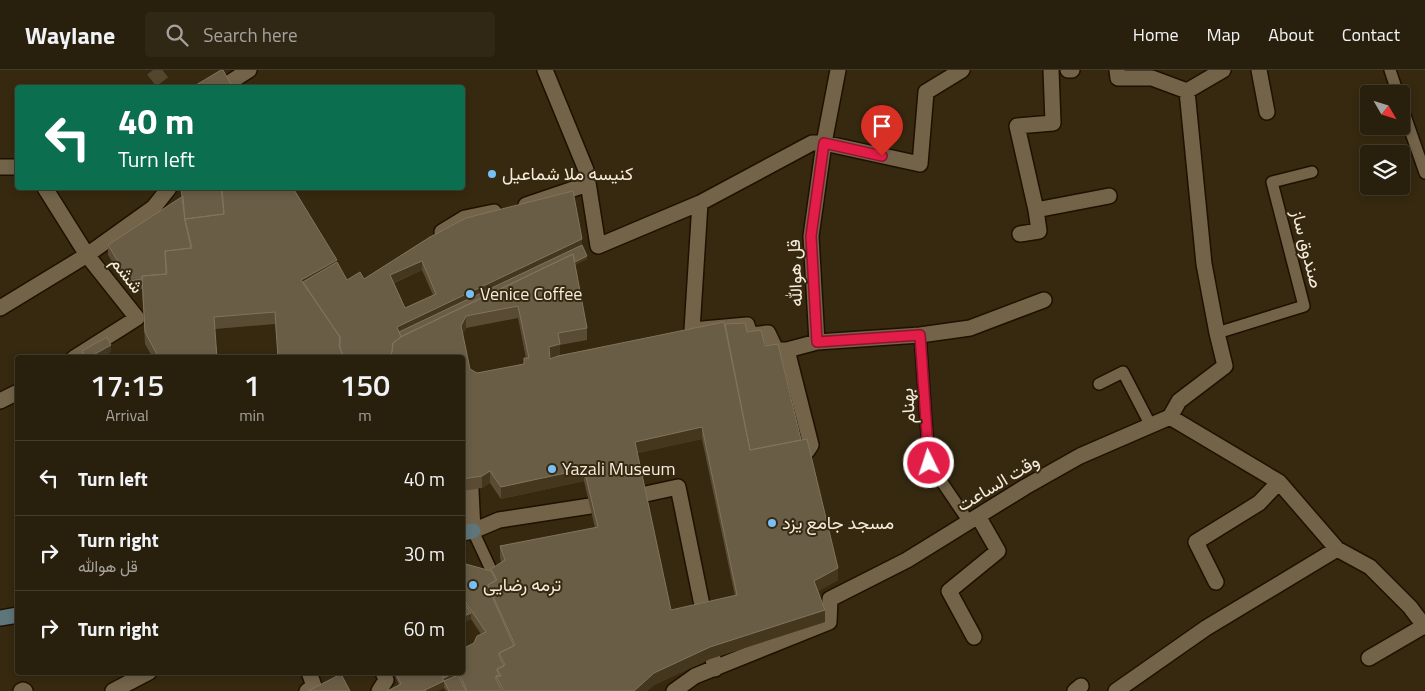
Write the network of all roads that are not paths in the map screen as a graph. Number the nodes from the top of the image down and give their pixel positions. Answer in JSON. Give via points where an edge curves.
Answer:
{"nodes":[{"id":1,"x":250,"y":70,"type":"edge"},
{"id":2,"x":545,"y":70,"type":"edge"},
{"id":3,"x":838,"y":70,"type":"edge"},
{"id":4,"x":962,"y":70,"type":"edge"},
{"id":5,"x":1051,"y":70,"type":"edge"},
{"id":6,"x":1068,"y":70,"type":"edge"},
{"id":7,"x":1072,"y":70,"type":"edge"},
{"id":8,"x":1117,"y":70,"type":"edge"},
{"id":9,"x":1222,"y":70,"type":"edge"},
{"id":10,"x":1260,"y":70,"type":"edge"},
{"id":11,"x":1390,"y":70,"type":"edge"},
{"id":12,"x":226,"y":85,"type":"edge"},
{"id":13,"x":1395,"y":85,"type":"edge"},
{"id":14,"x":1187,"y":91,"type":"junction"},
{"id":15,"x":1267,"y":112,"type":"dead end"},
{"id":16,"x":1410,"y":130,"type":"edge"},
{"id":17,"x":824,"y":143,"type":"junction"},
{"id":18,"x":0,"y":167,"type":"edge"},
{"id":19,"x":15,"y":167,"type":"edge"},
{"id":20,"x":1312,"y":172,"type":"dead end"},
{"id":21,"x":1425,"y":173,"type":"edge"},
{"id":22,"x":588,"y":184,"type":"junction"},
{"id":23,"x":46,"y":190,"type":"edge"},
{"id":24,"x":167,"y":190,"type":"edge"},
{"id":25,"x":1109,"y":196,"type":"dead end"},
{"id":26,"x":700,"y":203,"type":"junction"},
{"id":27,"x":1036,"y":210,"type":"junction"},
{"id":28,"x":1020,"y":234,"type":"dead end"},
{"id":29,"x":432,"y":238,"type":"edge"},
{"id":30,"x":87,"y":255,"type":"junction"},
{"id":31,"x":1044,"y":300,"type":"dead end"},
{"id":32,"x":0,"y":308,"type":"edge"},
{"id":33,"x":692,"y":330,"type":"junction"},
{"id":34,"x":1217,"y":333,"type":"junction"},
{"id":35,"x":674,"y":334,"type":"edge"},
{"id":36,"x":920,"y":335,"type":"junction"},
{"id":37,"x":817,"y":342,"type":"junction"},
{"id":38,"x":787,"y":350,"type":"junction"},
{"id":39,"x":79,"y":355,"type":"edge"},
{"id":40,"x":1098,"y":384,"type":"dead end"},
{"id":41,"x":15,"y":394,"type":"edge"},
{"id":42,"x":0,"y":402,"type":"edge"},
{"id":43,"x":1170,"y":417,"type":"junction"},
{"id":44,"x":1150,"y":424,"type":"junction"},
{"id":45,"x":807,"y":451,"type":"edge"},
{"id":46,"x":469,"y":452,"type":"edge"},
{"id":47,"x":1279,"y":482,"type":"junction"},
{"id":48,"x":974,"y":519,"type":"junction"},
{"id":49,"x":468,"y":532,"type":"edge"},
{"id":50,"x":1337,"y":549,"type":"junction"},
{"id":51,"x":493,"y":574,"type":"edge"},
{"id":52,"x":1216,"y":582,"type":"dead end"},
{"id":53,"x":15,"y":615,"type":"edge"},
{"id":54,"x":0,"y":618,"type":"edge"},
{"id":55,"x":1422,"y":619,"type":"edge"},
{"id":56,"x":974,"y":638,"type":"dead end"},
{"id":57,"x":1369,"y":658,"type":"dead end"},
{"id":58,"x":715,"y":669,"type":"junction"},
{"id":59,"x":144,"y":675,"type":"edge"},
{"id":60,"x":310,"y":675,"type":"edge"},
{"id":61,"x":384,"y":675,"type":"edge"},
{"id":62,"x":116,"y":690,"type":"edge"},
{"id":63,"x":307,"y":691,"type":"edge"},
{"id":64,"x":379,"y":691,"type":"edge"},
{"id":65,"x":674,"y":691,"type":"edge"},
{"id":66,"x":1116,"y":691,"type":"edge"}],
"edges":[{"from":1,"to":12,"type":"street"},
{"from":2,"to":22,"type":"street","via":[[586,170]]},
{"from":3,"to":17,"type":"street","name":"قل هوالله"},
{"from":4,"to":17,"type":"street","via":[[926,92],[920,164]]},
{"from":5,"to":27,"type":"street","via":[[1053,123],[1017,126]]},
{"from":6,"to":7,"type":"street"},
{"from":8,"to":14,"type":"street","via":[[1118,78],[1152,78]]},
{"from":9,"to":14,"type":"street"},
{"from":10,"to":15,"type":"street"},
{"from":11,"to":13,"type":"lane"},
{"from":14,"to":34,"type":"street","via":[[1204,264]]},
{"from":16,"to":21,"type":"lane"},
{"from":17,"to":26,"type":"street","via":[[812,143]]},
{"from":17,"to":37,"type":"street","name":"قل هوالله","via":[[811,236]]},
{"from":18,"to":19,"type":"street"},
{"from":20,"to":34,"type":"lane","name":"صندوق ساز","via":[[1272,182],[1304,306]]},
{"from":22,"to":26,"type":"street","via":[[598,246]]},
{"from":22,"to":29,"type":"street","via":[[520,207],[465,218]]},
{"from":23,"to":30,"type":"street","name":"ششم"},
{"from":24,"to":30,"type":"street","via":[[154,207]]},
{"from":25,"to":27,"type":"street"},
{"from":26,"to":33,"type":"street"},
{"from":27,"to":28,"type":"street","via":[[1039,231]]},
{"from":30,"to":32,"type":"street"},
{"from":30,"to":39,"type":"street","name":"ششم","via":[[137,318]]},
{"from":31,"to":36,"type":"street","via":[[970,328]]},
{"from":33,"to":35,"type":"street"},
{"from":33,"to":38,"type":"street","via":[[747,325],[750,336],[768,333],[776,350]]},
{"from":34,"to":43,"type":"street","via":[[1225,366],[1179,401]]},
{"from":36,"to":37,"type":"street"},
{"from":36,"to":48,"type":"lane","name":"بهنام","via":[[929,463]]},
{"from":37,"to":38,"type":"street"},
{"from":38,"to":45,"type":"street","via":[[811,445]]},
{"from":40,"to":44,"type":"lane","via":[[1123,372]]},
{"from":41,"to":42,"type":"street"},
{"from":43,"to":44,"type":"street","name":"وقت الساعت"},
{"from":43,"to":47,"type":"street"},
{"from":44,"to":48,"type":"street","name":"وقت الساعت","via":[[1080,456]]},
{"from":46,"to":49,"type":"street"},
{"from":47,"to":50,"type":"street"},
{"from":47,"to":52,"type":"street","via":[[1259,503],[1196,542]]},
{"from":48,"to":56,"type":"street","via":[[998,551],[949,591]]},
{"from":48,"to":58,"type":"street","name":"وقت الساعت","via":[[907,560],[830,599],[829,622]]},
{"from":49,"to":51,"type":"lane"},
{"from":49,"to":58,"type":"street","via":[[499,520],[590,506],[678,487]]},
{"from":50,"to":55,"type":"street","via":[[1370,567]]},
{"from":50,"to":66,"type":"street","via":[[1228,607],[1192,638]]},
{"from":53,"to":54,"type":"street"},
{"from":55,"to":57,"type":"street"},
{"from":58,"to":65,"type":"street","name":"وقت الساعت","via":[[695,676]]},
{"from":59,"to":62,"type":"street"},
{"from":60,"to":63,"type":"street","via":[[314,686]]},
{"from":61,"to":64,"type":"street","via":[[386,680]]}]}
